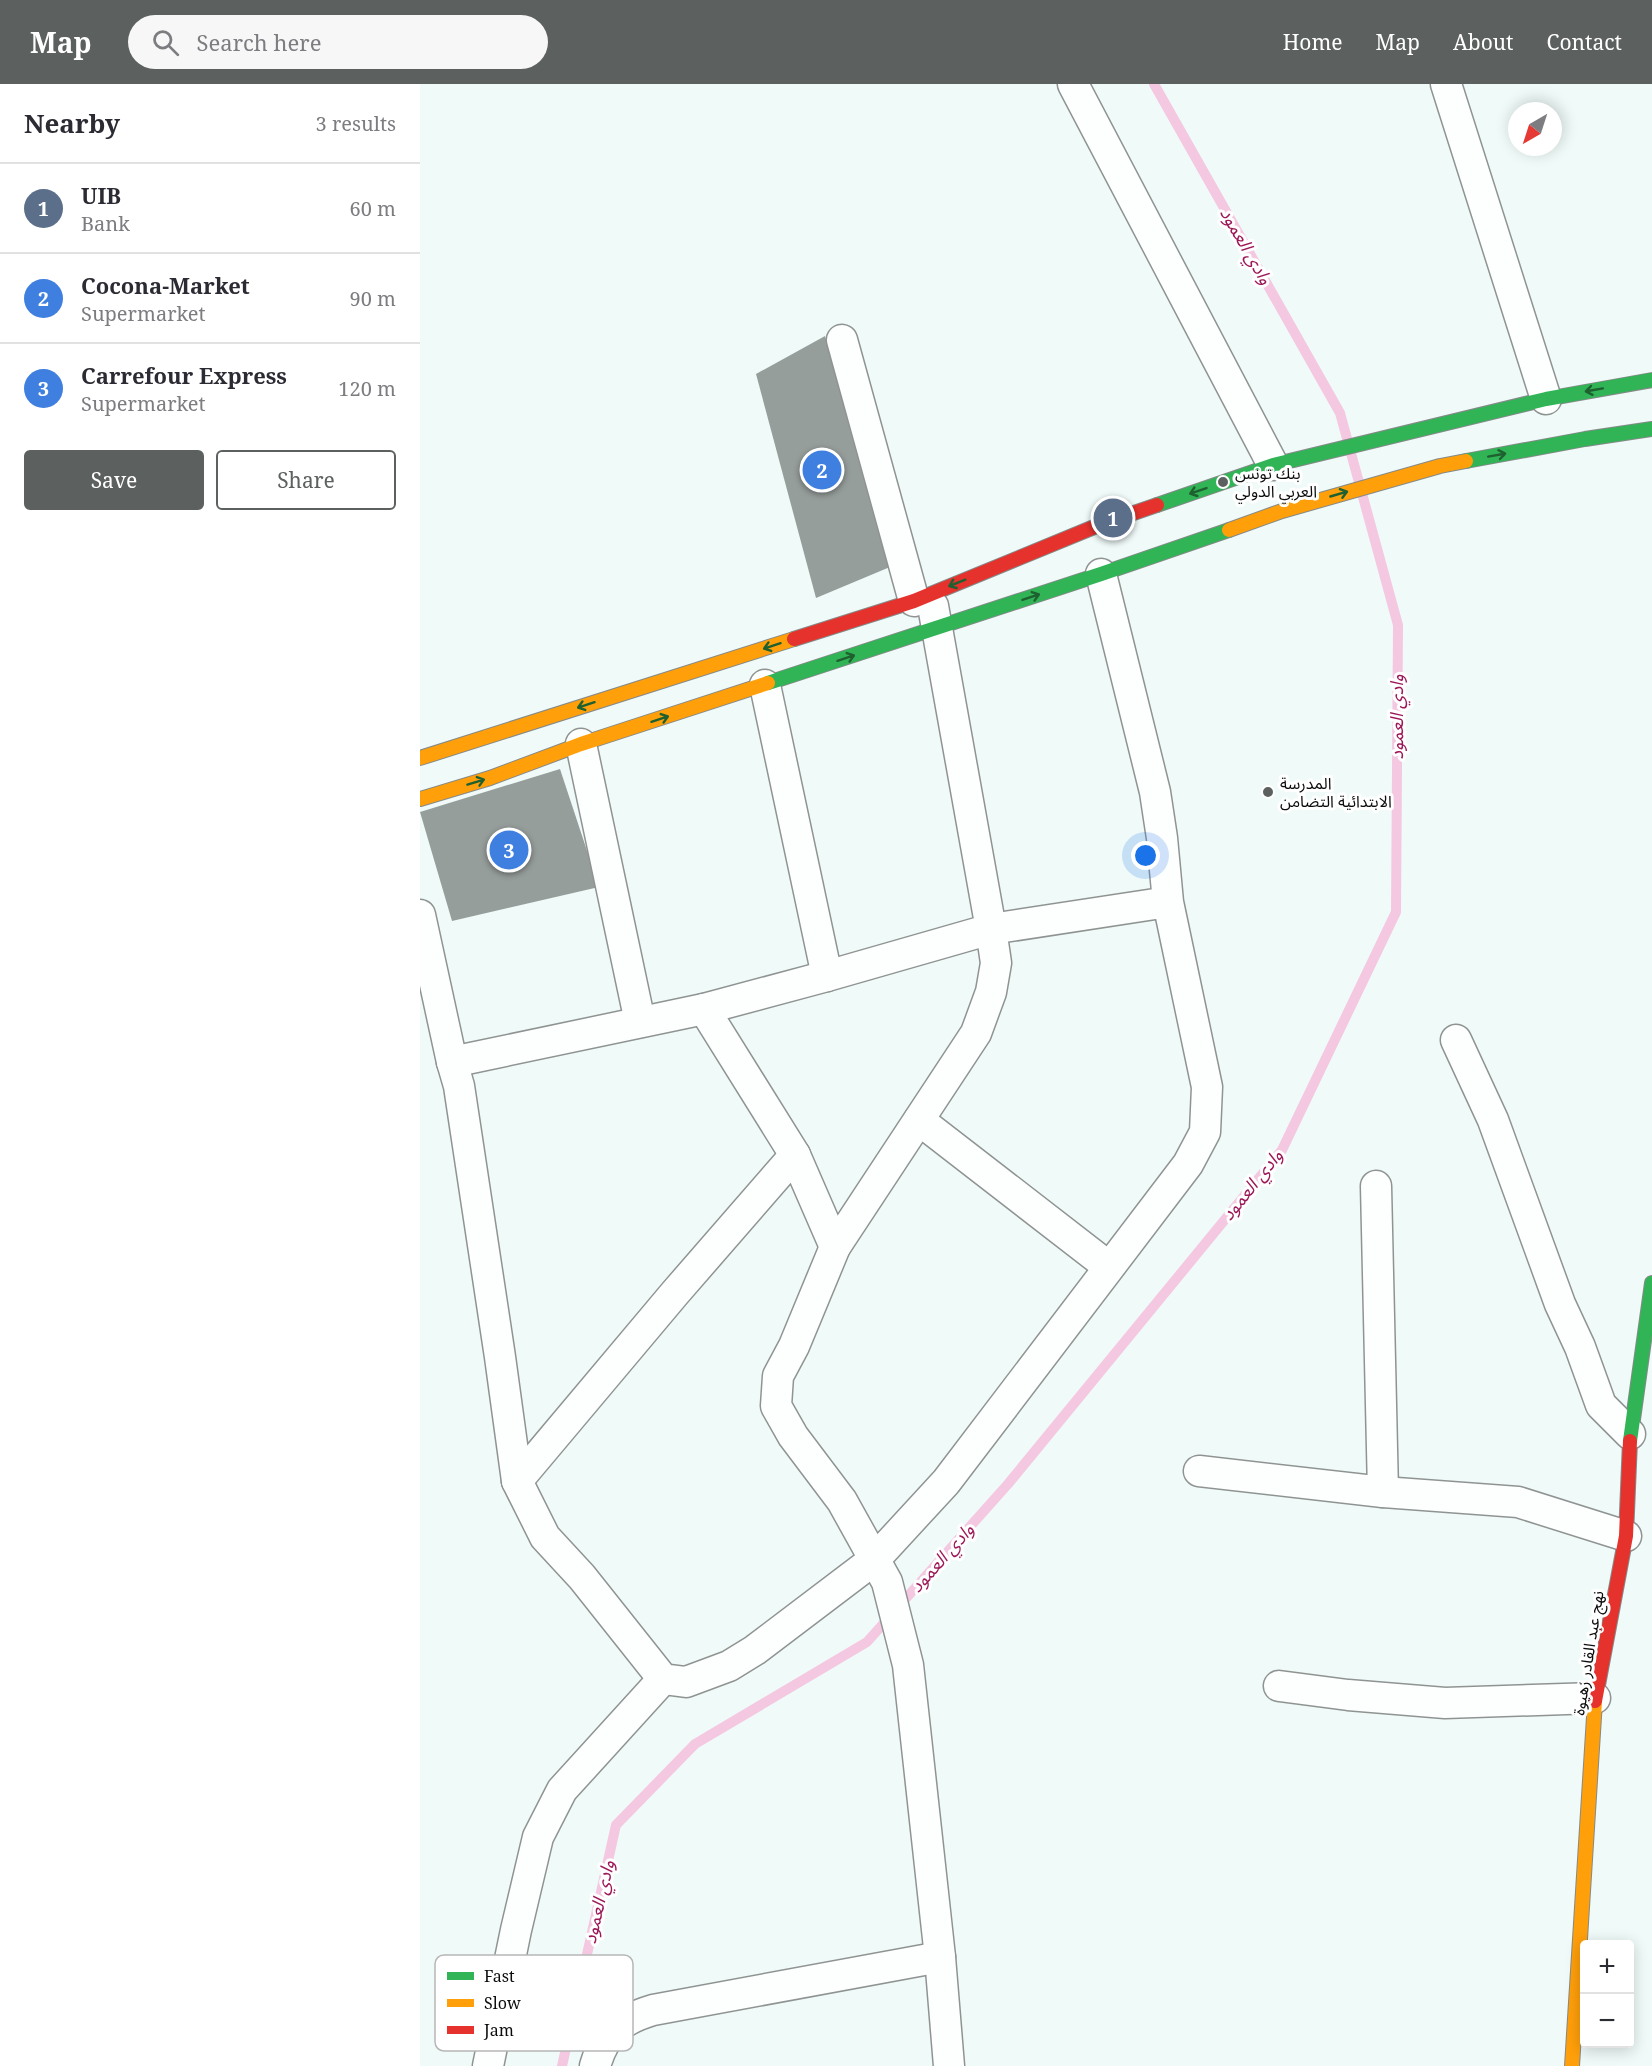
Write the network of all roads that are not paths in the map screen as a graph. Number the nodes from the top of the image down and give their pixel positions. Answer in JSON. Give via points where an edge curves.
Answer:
{"nodes":[{"id":1,"x":1073,"y":84,"type":"edge"},
{"id":2,"x":1446,"y":84,"type":"edge"},
{"id":3,"x":843,"y":340,"type":"dead end"},
{"id":4,"x":1652,"y":380,"type":"edge"},
{"id":5,"x":1546,"y":399,"type":"junction"},
{"id":6,"x":1652,"y":429,"type":"edge"},
{"id":7,"x":1273,"y":465,"type":"junction"},
{"id":8,"x":1101,"y":574,"type":"junction"},
{"id":9,"x":922,"y":597,"type":"junction"},
{"id":10,"x":937,"y":628,"type":"junction"},
{"id":11,"x":765,"y":685,"type":"junction"},
{"id":12,"x":581,"y":744,"type":"junction"},
{"id":13,"x":420,"y":758,"type":"edge"},
{"id":14,"x":420,"y":799,"type":"edge"},
{"id":15,"x":1168,"y":902,"type":"junction"},
{"id":16,"x":420,"y":915,"type":"edge"},
{"id":17,"x":991,"y":929,"type":"junction"},
{"id":18,"x":827,"y":976,"type":"junction"},
{"id":19,"x":705,"y":1009,"type":"junction"},
{"id":20,"x":640,"y":1022,"type":"junction"},
{"id":21,"x":1456,"y":1040,"type":"dead end"},
{"id":22,"x":452,"y":1062,"type":"junction"},
{"id":23,"x":919,"y":1120,"type":"junction"},
{"id":24,"x":795,"y":1155,"type":"junction"},
{"id":25,"x":1376,"y":1186,"type":"dead end"},
{"id":26,"x":835,"y":1247,"type":"junction"},
{"id":27,"x":1109,"y":1267,"type":"junction"},
{"id":28,"x":1652,"y":1283,"type":"edge"},
{"id":29,"x":1630,"y":1434,"type":"junction"},
{"id":30,"x":1199,"y":1471,"type":"dead end"},
{"id":31,"x":517,"y":1481,"type":"junction"},
{"id":32,"x":1383,"y":1492,"type":"junction"},
{"id":33,"x":1626,"y":1536,"type":"junction"},
{"id":34,"x":881,"y":1570,"type":"junction"},
{"id":35,"x":663,"y":1679,"type":"junction"},
{"id":36,"x":1279,"y":1686,"type":"dead end"},
{"id":37,"x":1595,"y":1698,"type":"junction"},
{"id":38,"x":511,"y":1955,"type":"edge"},
{"id":39,"x":940,"y":1957,"type":"junction"},
{"id":40,"x":633,"y":2016,"type":"edge"},
{"id":41,"x":491,"y":2051,"type":"edge"},
{"id":42,"x":602,"y":2051,"type":"edge"},
{"id":43,"x":488,"y":2066,"type":"edge"},
{"id":44,"x":595,"y":2066,"type":"edge"},
{"id":45,"x":949,"y":2066,"type":"edge"},
{"id":46,"x":1572,"y":2066,"type":"edge"}],
"edges":[{"from":1,"to":7,"type":"street"},
{"from":2,"to":5,"type":"street"},
{"from":3,"to":9,"type":"street"},
{"from":4,"to":5,"type":"main road","one_way":true},
{"from":5,"to":7,"type":"main road"},
{"from":8,"to":6,"type":"main road","one_way":true,"via":[[1282,510],[1440,466]]},
{"from":7,"to":9,"type":"main road","one_way":true,"via":[[1100,525]]},
{"from":10,"to":8,"type":"main road","one_way":true},
{"from":8,"to":15,"type":"street","via":[[1155,792]]},
{"from":9,"to":10,"type":"street"},
{"from":9,"to":13,"type":"main road","one_way":true},
{"from":11,"to":10,"type":"main road","one_way":true},
{"from":10,"to":17,"type":"street"},
{"from":12,"to":11,"type":"main road","one_way":true},
{"from":11,"to":18,"type":"street"},
{"from":14,"to":12,"type":"main road","one_way":true},
{"from":12,"to":20,"type":"street"},
{"from":15,"to":17,"type":"street"},
{"from":15,"to":27,"type":"street","via":[[1208,1087],[1205,1132],[1188,1164]]},
{"from":16,"to":22,"type":"street"},
{"from":17,"to":18,"type":"street"},
{"from":17,"to":23,"type":"street","via":[[996,963],[992,992],[976,1034]]},
{"from":18,"to":19,"type":"street"},
{"from":19,"to":20,"type":"street"},
{"from":19,"to":24,"type":"street"},
{"from":20,"to":22,"type":"street"},
{"from":21,"to":29,"type":"street","via":[[1493,1120],[1601,1405]]},
{"from":22,"to":31,"type":"street","via":[[459,1086]]},
{"from":23,"to":26,"type":"street"},
{"from":23,"to":27,"type":"street"},
{"from":24,"to":26,"type":"street"},
{"from":24,"to":31,"type":"street"},
{"from":25,"to":32,"type":"street"},
{"from":26,"to":34,"type":"street","via":[[778,1376],[776,1406],[793,1436],[842,1501]]},
{"from":27,"to":34,"type":"street"},
{"from":28,"to":29,"type":"main road","name":"نهج عبد القادر زهيوة"},
{"from":29,"to":33,"type":"main road","name":"نهج عبد القادر زهيوة"},
{"from":30,"to":32,"type":"street"},
{"from":31,"to":35,"type":"street","via":[[545,1537]]},
{"from":32,"to":33,"type":"street","via":[[1518,1502]]},
{"from":33,"to":37,"type":"main road","name":"نهج عبد القادر زهيوة"},
{"from":34,"to":35,"type":"street","via":[[729,1666],[686,1682]]},
{"from":34,"to":39,"type":"street","via":[[908,1665]]},
{"from":35,"to":38,"type":"street","via":[[562,1790],[538,1837]]},
{"from":36,"to":37,"type":"street","via":[[1445,1703]]},
{"from":37,"to":46,"type":"main road","name":"نهج عبد القادر زهيوة"},
{"from":39,"to":40,"type":"street"},
{"from":39,"to":45,"type":"street"},
{"from":41,"to":43,"type":"street"},
{"from":42,"to":44,"type":"street"}]}
